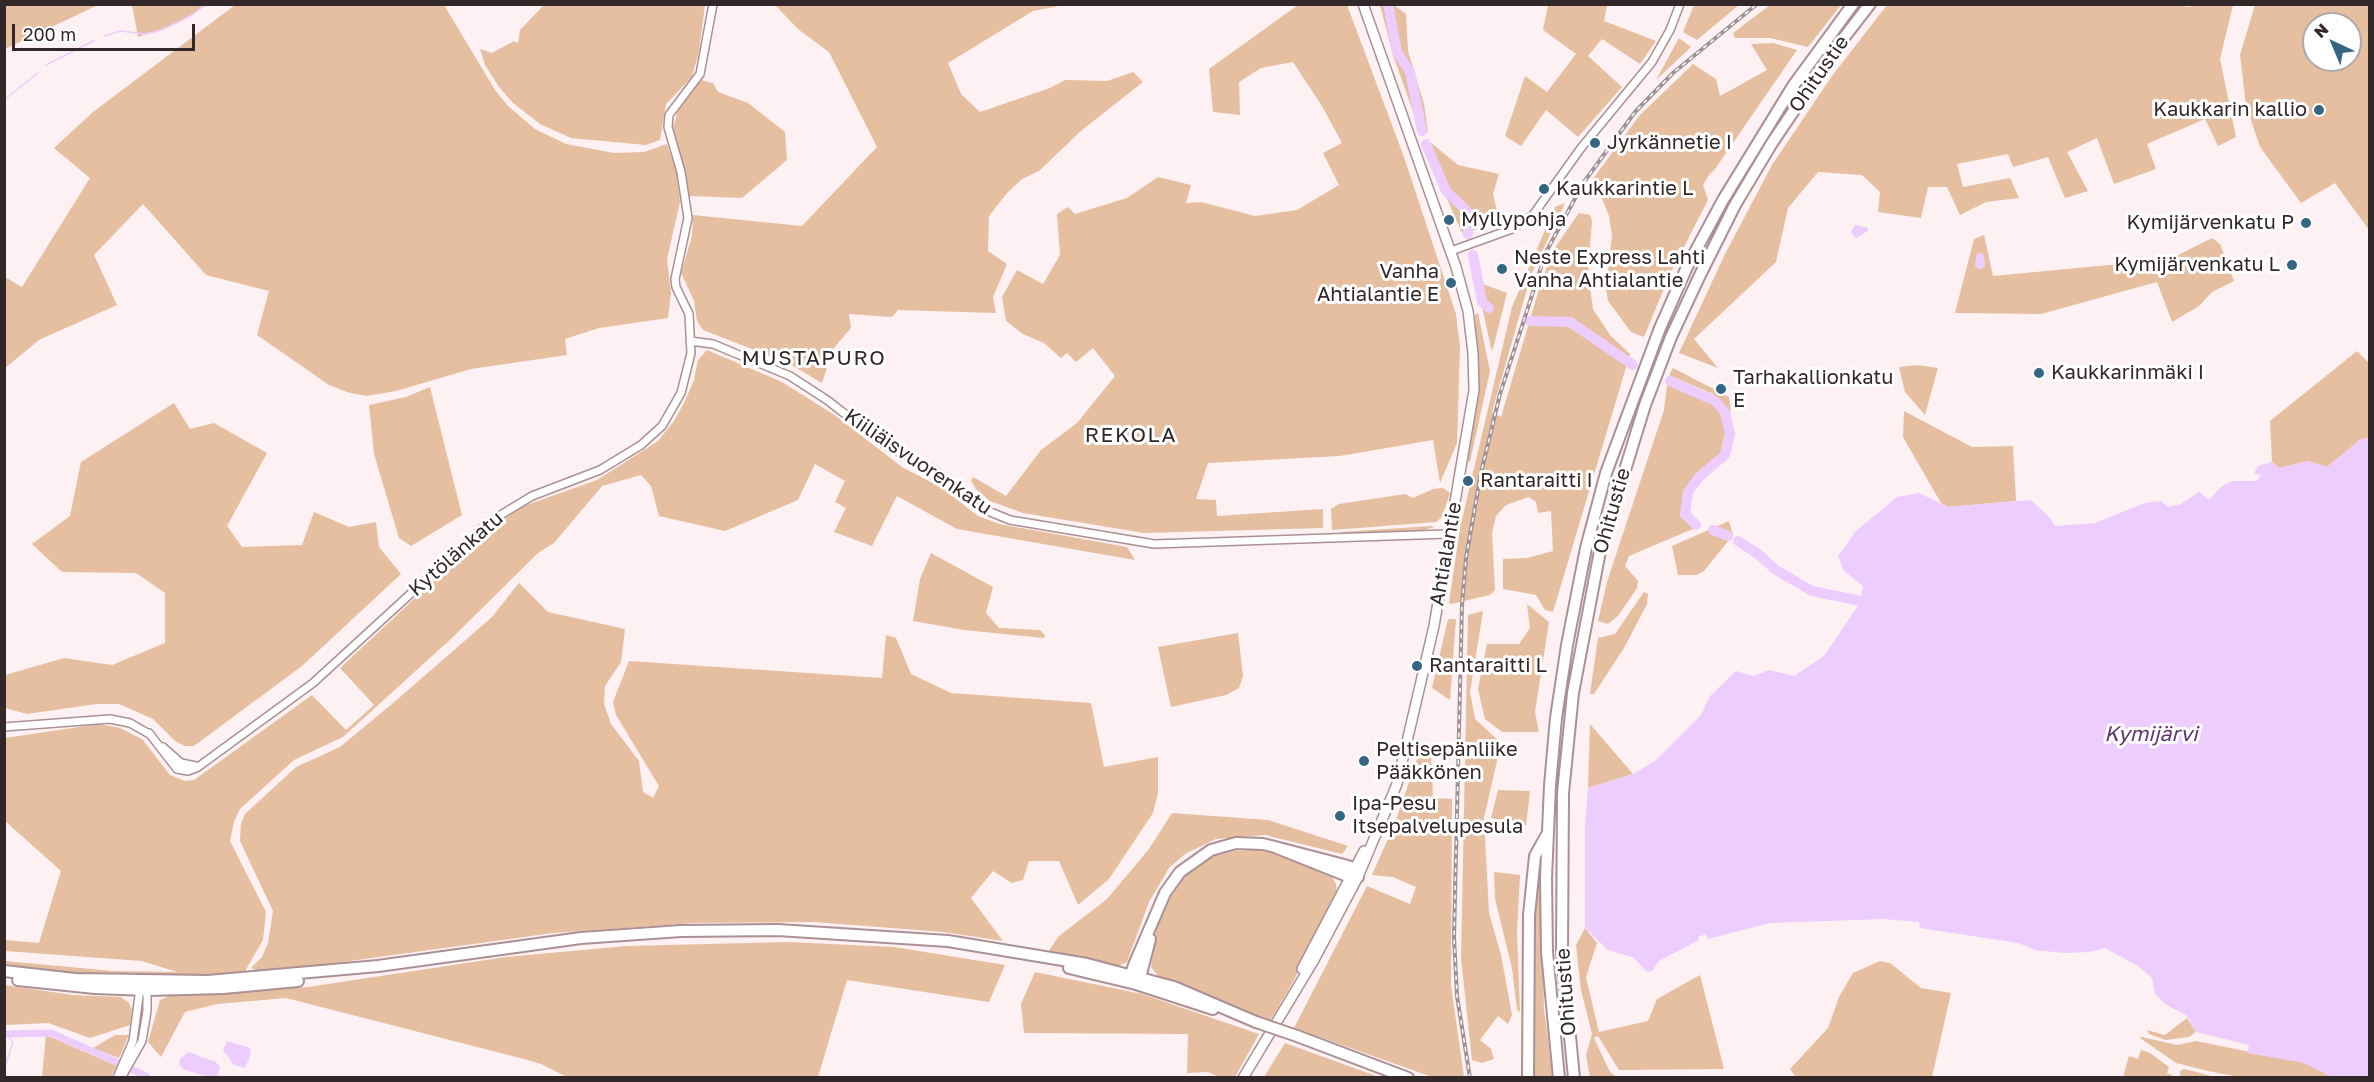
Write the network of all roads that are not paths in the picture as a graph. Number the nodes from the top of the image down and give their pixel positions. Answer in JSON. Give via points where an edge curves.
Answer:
{"nodes":[{"id":1,"x":712,"y":4,"type":"edge"},
{"id":2,"x":1363,"y":4,"type":"edge"},
{"id":3,"x":1680,"y":4,"type":"edge"},
{"id":4,"x":1853,"y":4,"type":"edge"},
{"id":5,"x":1870,"y":4,"type":"edge"},
{"id":6,"x":1451,"y":251,"type":"junction"},
{"id":7,"x":690,"y":340,"type":"junction"},
{"id":8,"x":1448,"y":534,"type":"junction"},
{"id":9,"x":4,"y":727,"type":"edge"},
{"id":10,"x":1548,"y":833,"type":"junction"},
{"id":11,"x":1354,"y":874,"type":"junction"},
{"id":12,"x":4,"y":971,"type":"edge"},
{"id":13,"x":4,"y":978,"type":"edge"},
{"id":14,"x":1136,"y":979,"type":"junction"},
{"id":15,"x":144,"y":987,"type":"junction"},
{"id":16,"x":119,"y":1077,"type":"edge"},
{"id":17,"x":1243,"y":1077,"type":"edge"},
{"id":18,"x":1408,"y":1077,"type":"edge"},
{"id":19,"x":1527,"y":1077,"type":"edge"},
{"id":20,"x":1559,"y":1077,"type":"edge"},
{"id":21,"x":1574,"y":1077,"type":"edge"}],
"edges":[{"from":1,"to":7,"type":"street","name":"Kytölänkatu","via":[[700,74],[676,103],[669,121],[688,218],[675,279],[688,314]]},
{"from":2,"to":6,"type":"main road","name":"Ahtialantie"},
{"from":3,"to":6,"type":"street","via":[[1652,62],[1581,148],[1533,215],[1512,229]]},
{"from":4,"to":10,"type":"highway","name":"Ohitustie","via":[[1787,95],[1723,200],[1687,267],[1632,398],[1586,548],[1567,645],[1556,718]]},
{"from":5,"to":21,"type":"highway","name":"Ohitustie","via":[[1772,143],[1701,273],[1645,405],[1603,541],[1579,659],[1563,793],[1562,953]]},
{"from":6,"to":8,"type":"main road","name":"Ahtialantie","via":[[1468,311],[1474,390]]},
{"from":7,"to":8,"type":"street","name":"Kiiliäisvuorenkatu","via":[[713,344],[790,376],[885,445],[934,470],[988,511],[1010,520],[1154,544]]},
{"from":7,"to":9,"type":"street","name":"Kytölänkatu","via":[[689,365],[681,393],[670,415],[653,435],[600,470],[532,496],[495,517],[313,683],[194,769],[182,771],[148,734],[130,723],[110,719]]},
{"from":8,"to":11,"type":"main road","name":"Ahtialantie","via":[[1434,626],[1403,760],[1389,806]]},
{"from":10,"to":19,"type":"highway","via":[[1535,856],[1529,915]]},
{"from":10,"to":20,"type":"highway","name":"Ohitustie","via":[[1547,952]]},
{"from":11,"to":14,"type":"highway","via":[[1275,847],[1236,843],[1211,850],[1180,872],[1159,907]]},
{"from":11,"to":17,"type":"main road","name":"Ahtialantie","via":[[1314,960]]},
{"from":12,"to":15,"type":"highway"},
{"from":13,"to":15,"type":"highway","via":[[95,988]]},
{"from":14,"to":15,"type":"highway","via":[[982,946],[778,930],[646,933],[538,942],[378,966]]},
{"from":14,"to":18,"type":"highway","bridge":true},
{"from":15,"to":16,"type":"street","via":[[133,1041]]}]}
